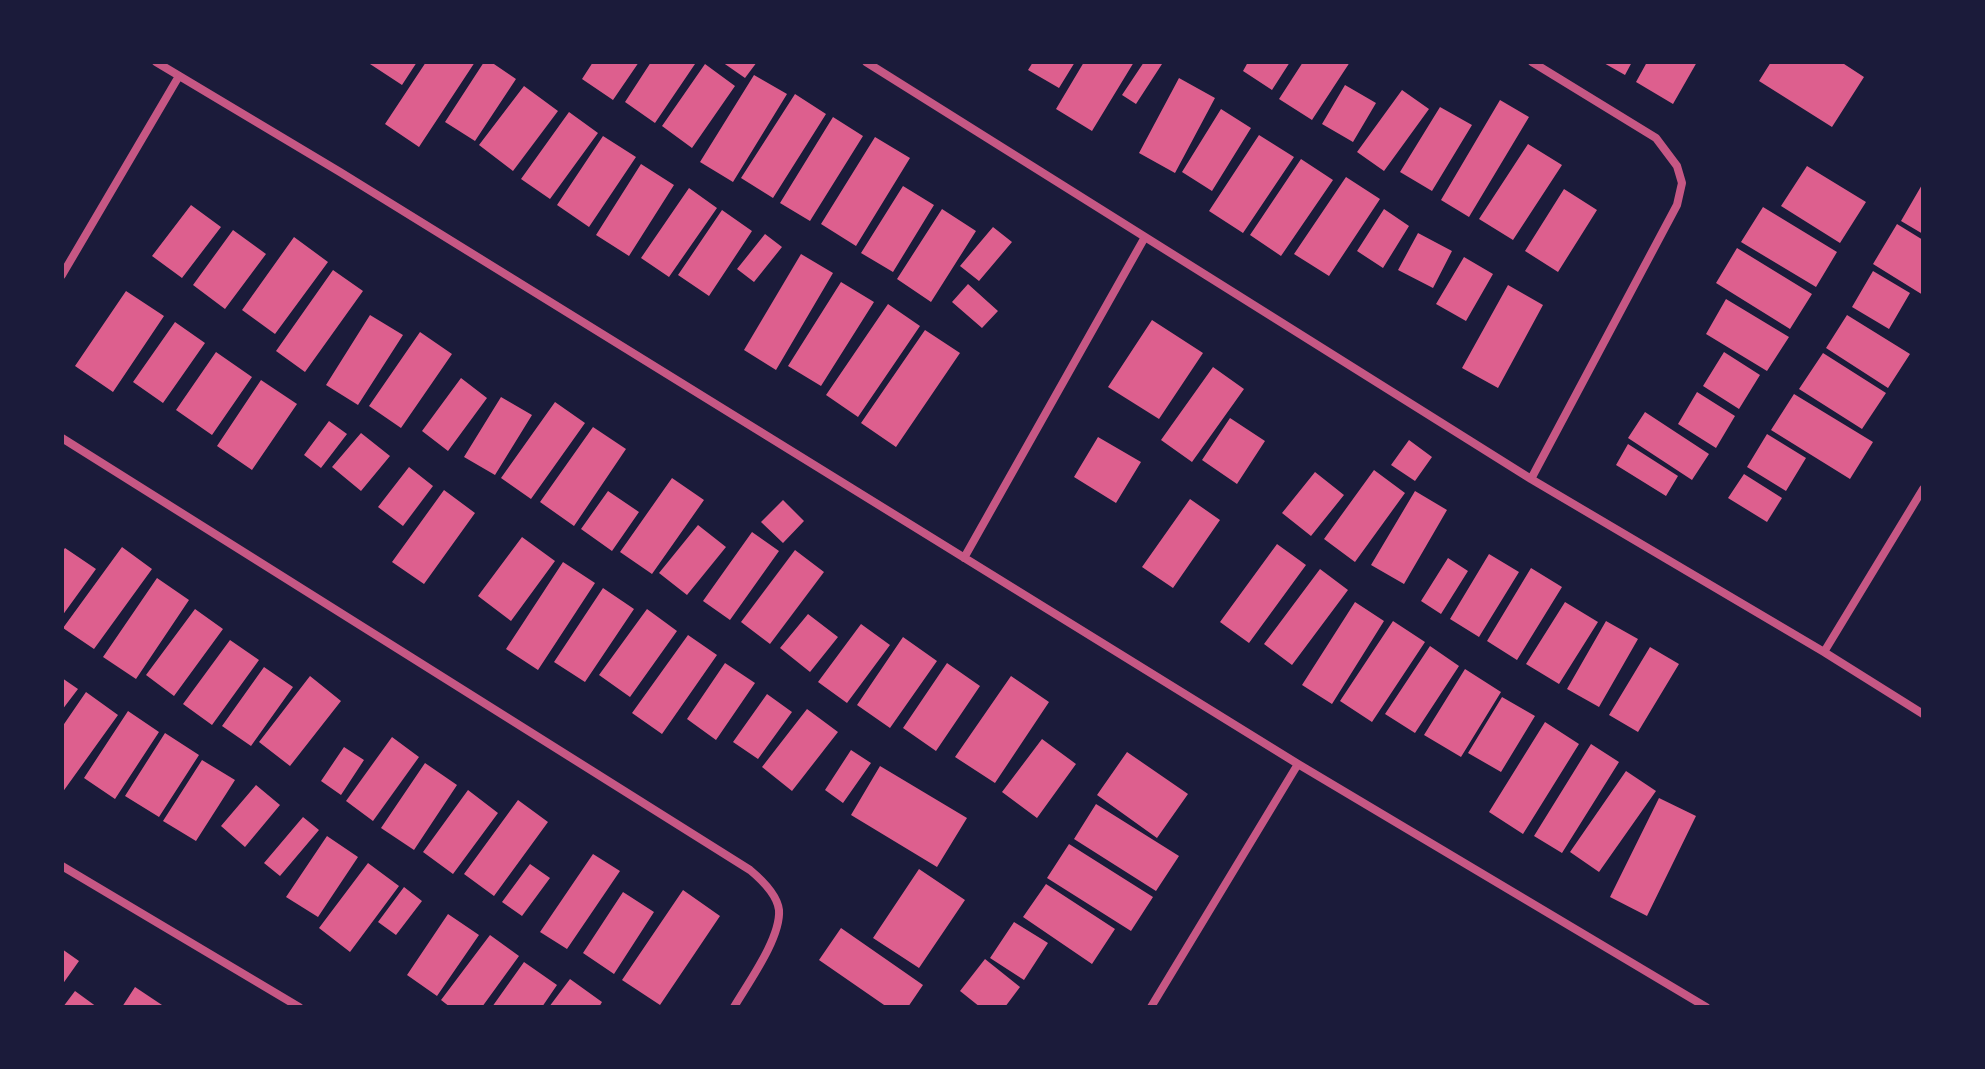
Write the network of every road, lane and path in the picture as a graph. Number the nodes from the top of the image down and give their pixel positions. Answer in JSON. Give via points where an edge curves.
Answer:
{"nodes":[{"id":1,"x":156,"y":62,"type":"edge"},
{"id":2,"x":866,"y":62,"type":"edge"},
{"id":3,"x":1532,"y":62,"type":"edge"},
{"id":4,"x":179,"y":76,"type":"junction"},
{"id":5,"x":1145,"y":237,"type":"junction"},
{"id":6,"x":62,"y":275,"type":"edge"},
{"id":7,"x":62,"y":438,"type":"edge"},
{"id":8,"x":1531,"y":479,"type":"junction"},
{"id":9,"x":1923,"y":489,"type":"edge"},
{"id":10,"x":964,"y":558,"type":"junction"},
{"id":11,"x":1824,"y":652,"type":"junction"},
{"id":12,"x":1923,"y":714,"type":"edge"},
{"id":13,"x":1298,"y":764,"type":"junction"},
{"id":14,"x":62,"y":866,"type":"edge"},
{"id":15,"x":299,"y":1007,"type":"edge"},
{"id":16,"x":734,"y":1007,"type":"edge"},
{"id":17,"x":1151,"y":1007,"type":"edge"},
{"id":18,"x":1706,"y":1007,"type":"edge"}],
"edges":[{"from":1,"to":4,"type":"street"},
{"from":2,"to":5,"type":"street"},
{"from":3,"to":8,"type":"street","via":[[1656,138],[1677,166],[1682,183],[1677,205]]},
{"from":4,"to":6,"type":"street"},
{"from":4,"to":10,"type":"street"},
{"from":5,"to":8,"type":"street"},
{"from":5,"to":10,"type":"street"},
{"from":7,"to":16,"type":"street","via":[[767,884],[779,908],[776,934]]},
{"from":8,"to":11,"type":"street"},
{"from":9,"to":11,"type":"street"},
{"from":10,"to":13,"type":"street"},
{"from":11,"to":12,"type":"street"},
{"from":13,"to":17,"type":"street"},
{"from":13,"to":18,"type":"street"},
{"from":14,"to":15,"type":"street"}]}
